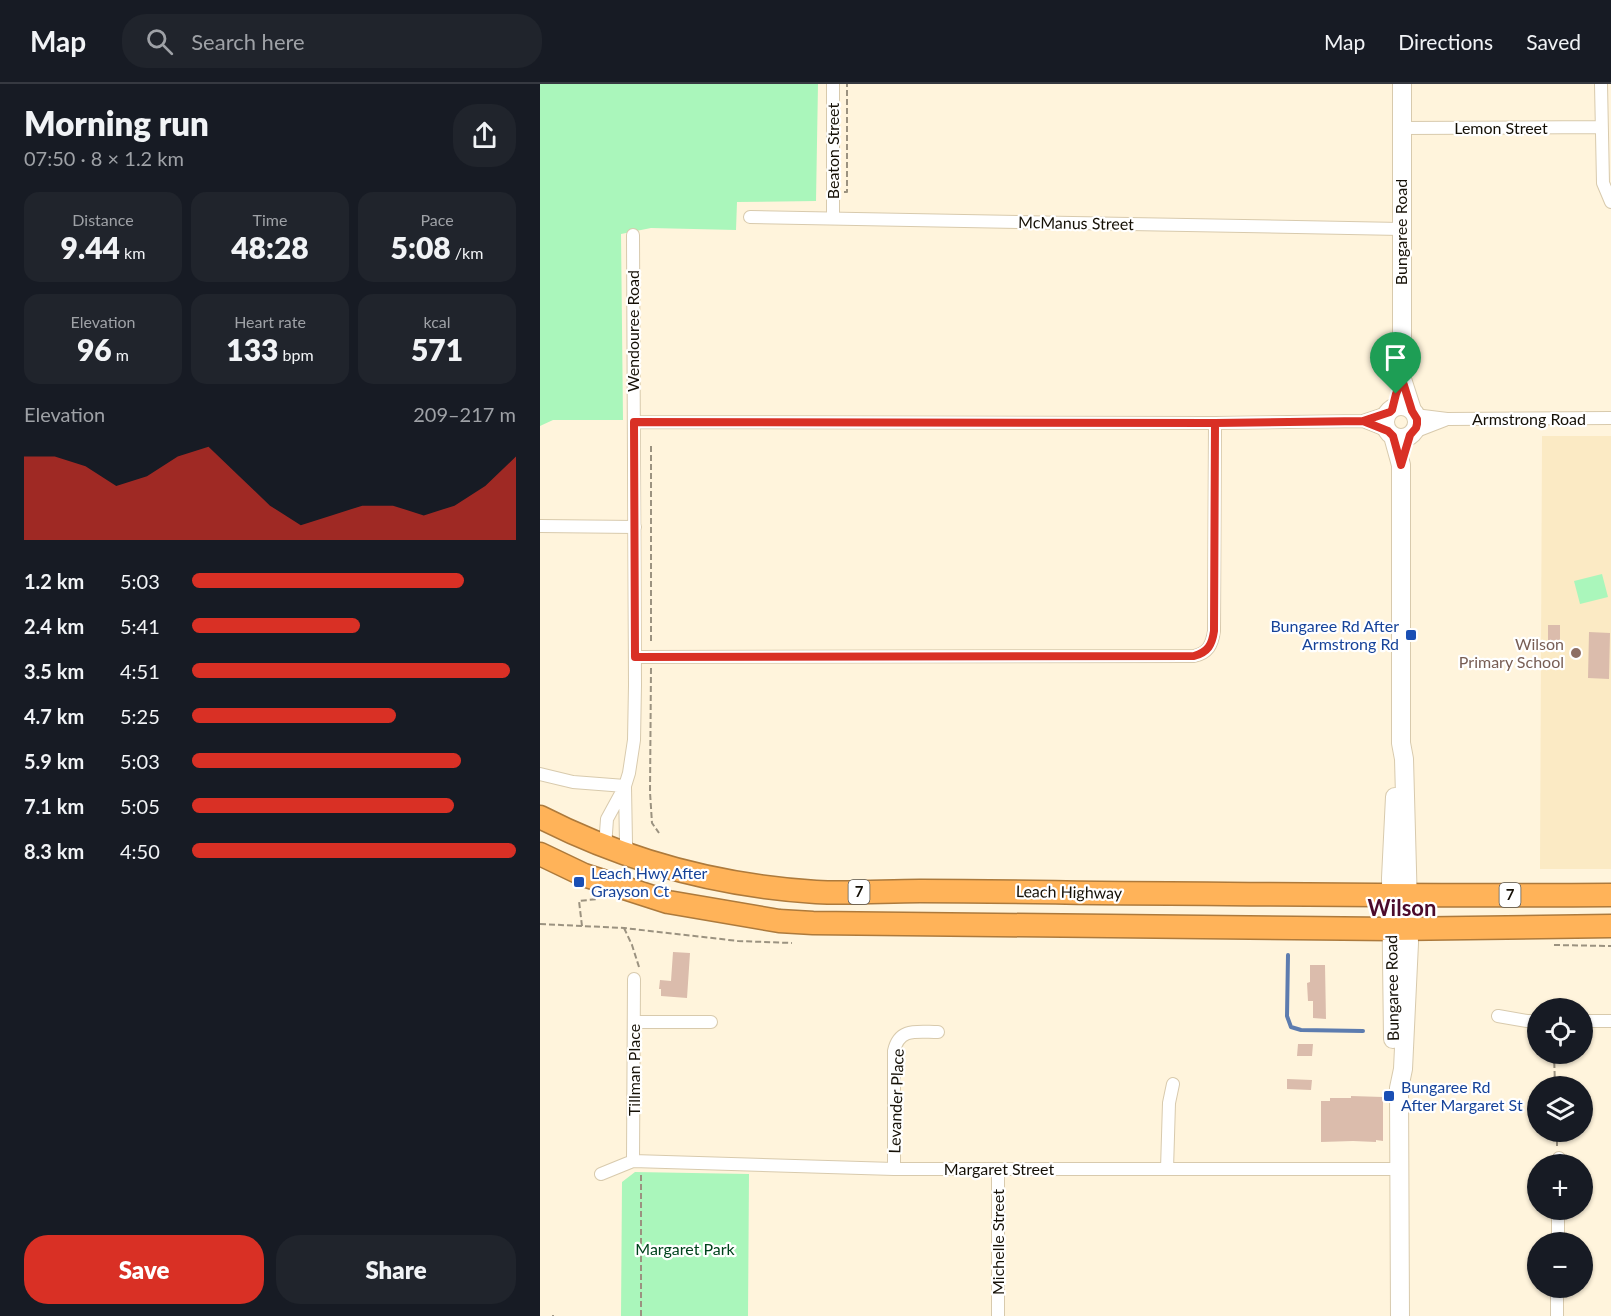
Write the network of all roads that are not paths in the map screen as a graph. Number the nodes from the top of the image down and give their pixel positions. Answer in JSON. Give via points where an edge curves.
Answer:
{"nodes":[{"id":1,"x":833,"y":84,"type":"edge"},
{"id":2,"x":1402,"y":84,"type":"edge"},
{"id":3,"x":1601,"y":84,"type":"edge"},
{"id":4,"x":1601,"y":127,"type":"junction"},
{"id":5,"x":1402,"y":128,"type":"junction"},
{"id":6,"x":1611,"y":202,"type":"edge"},
{"id":7,"x":750,"y":217,"type":"dead end"},
{"id":8,"x":832,"y":218,"type":"junction"},
{"id":9,"x":1401,"y":229,"type":"junction"},
{"id":10,"x":633,"y":235,"type":"dead end"},
{"id":11,"x":1402,"y":379,"type":"junction"},
{"id":12,"x":1391,"y":411,"type":"junction"},
{"id":13,"x":1611,"y":418,"type":"edge"},
{"id":14,"x":1446,"y":419,"type":"junction"},
{"id":15,"x":1363,"y":421,"type":"junction"},
{"id":16,"x":634,"y":422,"type":"junction"},
{"id":17,"x":1215,"y":423,"type":"junction"},
{"id":18,"x":1405,"y":427,"type":"junction"},
{"id":19,"x":540,"y":526,"type":"edge"},
{"id":20,"x":634,"y":526,"type":"junction"},
{"id":21,"x":635,"y":657,"type":"junction"},
{"id":22,"x":540,"y":774,"type":"edge"},
{"id":23,"x":625,"y":786,"type":"junction"},
{"id":24,"x":540,"y":817,"type":"edge"},
{"id":25,"x":605,"y":847,"type":"junction"},
{"id":26,"x":540,"y":854,"type":"edge"},
{"id":27,"x":629,"y":856,"type":"junction"},
{"id":28,"x":1400,"y":895,"type":"junction"},
{"id":29,"x":1611,"y":895,"type":"edge"},
{"id":30,"x":727,"y":912,"type":"junction"},
{"id":31,"x":1611,"y":926,"type":"edge"},
{"id":32,"x":1400,"y":929,"type":"junction"},
{"id":33,"x":634,"y":979,"type":"road end"},
{"id":34,"x":1498,"y":1017,"type":"dead end"},
{"id":35,"x":1527,"y":1021,"type":"edge"},
{"id":36,"x":1593,"y":1021,"type":"edge"},
{"id":37,"x":1611,"y":1021,"type":"edge"},
{"id":38,"x":634,"y":1022,"type":"junction"},
{"id":39,"x":711,"y":1022,"type":"dead end"},
{"id":40,"x":938,"y":1032,"type":"dead end"},
{"id":41,"x":1173,"y":1084,"type":"dead end"},
{"id":42,"x":637,"y":1161,"type":"junction"},
{"id":43,"x":894,"y":1168,"type":"junction"},
{"id":44,"x":998,"y":1169,"type":"junction"},
{"id":45,"x":1167,"y":1169,"type":"junction"},
{"id":46,"x":1399,"y":1169,"type":"junction"},
{"id":47,"x":601,"y":1174,"type":"dead end"},
{"id":48,"x":1557,"y":1298,"type":"edge"},
{"id":49,"x":998,"y":1316,"type":"edge"},
{"id":50,"x":1400,"y":1316,"type":"edge"},
{"id":51,"x":1557,"y":1316,"type":"edge"}],
"edges":[{"from":1,"to":8,"type":"street","name":"Beaton Street"},
{"from":2,"to":5,"type":"street","name":"Bungaree Road"},
{"from":3,"to":4,"type":"street"},
{"from":4,"to":5,"type":"street","name":"Lemon Street"},
{"from":4,"to":6,"type":"street","via":[[1602,183]]},
{"from":5,"to":9,"type":"street","name":"Bungaree Road"},
{"from":7,"to":8,"type":"street","name":"McManus Street"},
{"from":8,"to":9,"type":"street","name":"McManus Street"},
{"from":9,"to":11,"type":"street","name":"Bungaree Road"},
{"from":10,"to":16,"type":"street","name":"Wendouree Road"},
{"from":11,"to":12,"type":"street","name":"Bungaree Road"},
{"from":11,"to":18,"type":"street","name":"Bungaree Road"},
{"from":12,"to":15,"type":"street","name":"Armstrong Road"},
{"from":12,"to":18,"type":"street","name":"Bungaree Road","via":[[1386,421]]},
{"from":13,"to":14,"type":"street","name":"Armstrong Road"},
{"from":14,"to":18,"type":"street","name":"Armstrong Road"},
{"from":14,"to":18,"type":"street","name":"Armstrong Road"},
{"from":15,"to":17,"type":"street","name":"Armstrong Road"},
{"from":15,"to":18,"type":"street","name":"Armstrong Road"},
{"from":16,"to":17,"type":"street","name":"Armstrong Road"},
{"from":16,"to":20,"type":"street","name":"Wendouree Road"},
{"from":17,"to":21,"type":"street","via":[[1214,631],[1202,654]]},
{"from":18,"to":28,"type":"street","name":"Bungaree Road","via":[[1401,465],[1404,759]]},
{"from":19,"to":20,"type":"street"},
{"from":20,"to":21,"type":"street","name":"Wendouree Road"},
{"from":21,"to":23,"type":"street","name":"Wendouree Road","via":[[634,740]]},
{"from":22,"to":23,"type":"street","via":[[573,782]]},
{"from":23,"to":25,"type":"street","name":"Wendouree Road","via":[[607,819]]},
{"from":23,"to":27,"type":"street","name":"Wendouree Road"},
{"from":24,"to":25,"type":"highway","name":"Leach Highway","number":"7"},
{"from":25,"to":27,"type":"highway","name":"Leach Highway","number":"7"},
{"from":25,"to":30,"type":"highway","via":[[621,873]]},
{"from":26,"to":30,"type":"highway","name":"Leach Highway","number":"7","via":[[584,875],[668,902]]},
{"from":27,"to":28,"type":"highway","name":"Leach Highway","number":"7","via":[[718,879],[817,892]]},
{"from":28,"to":29,"type":"highway","name":"Leach Highway","number":"7"},
{"from":28,"to":32,"type":"street","name":"Bungaree Road"},
{"from":30,"to":32,"type":"highway","name":"Leach Highway","number":"7","via":[[813,923]]},
{"from":31,"to":32,"type":"highway","name":"Leach Highway","number":"7"},
{"from":32,"to":46,"type":"street","name":"Bungaree Road","via":[[1394,1071],[1399,1088]]},
{"from":33,"to":38,"type":"street","name":"Tillman Place"},
{"from":34,"to":35,"type":"street"},
{"from":36,"to":37,"type":"street"},
{"from":38,"to":39,"type":"street"},
{"from":38,"to":42,"type":"street","name":"Tillman Place"},
{"from":40,"to":43,"type":"street","name":"Levander Place","via":[[908,1033],[900,1036],[895,1045]]},
{"from":41,"to":45,"type":"street"},
{"from":42,"to":43,"type":"street","name":"Margaret Street"},
{"from":42,"to":47,"type":"street","name":"Margaret Street"},
{"from":43,"to":44,"type":"street","name":"Margaret Street"},
{"from":44,"to":45,"type":"street","name":"Margaret Street"},
{"from":44,"to":49,"type":"street","name":"Michelle Street"},
{"from":45,"to":46,"type":"street","name":"Margaret Street"},
{"from":46,"to":50,"type":"street","name":"Bungaree Road"},
{"from":48,"to":51,"type":"street"}]}
